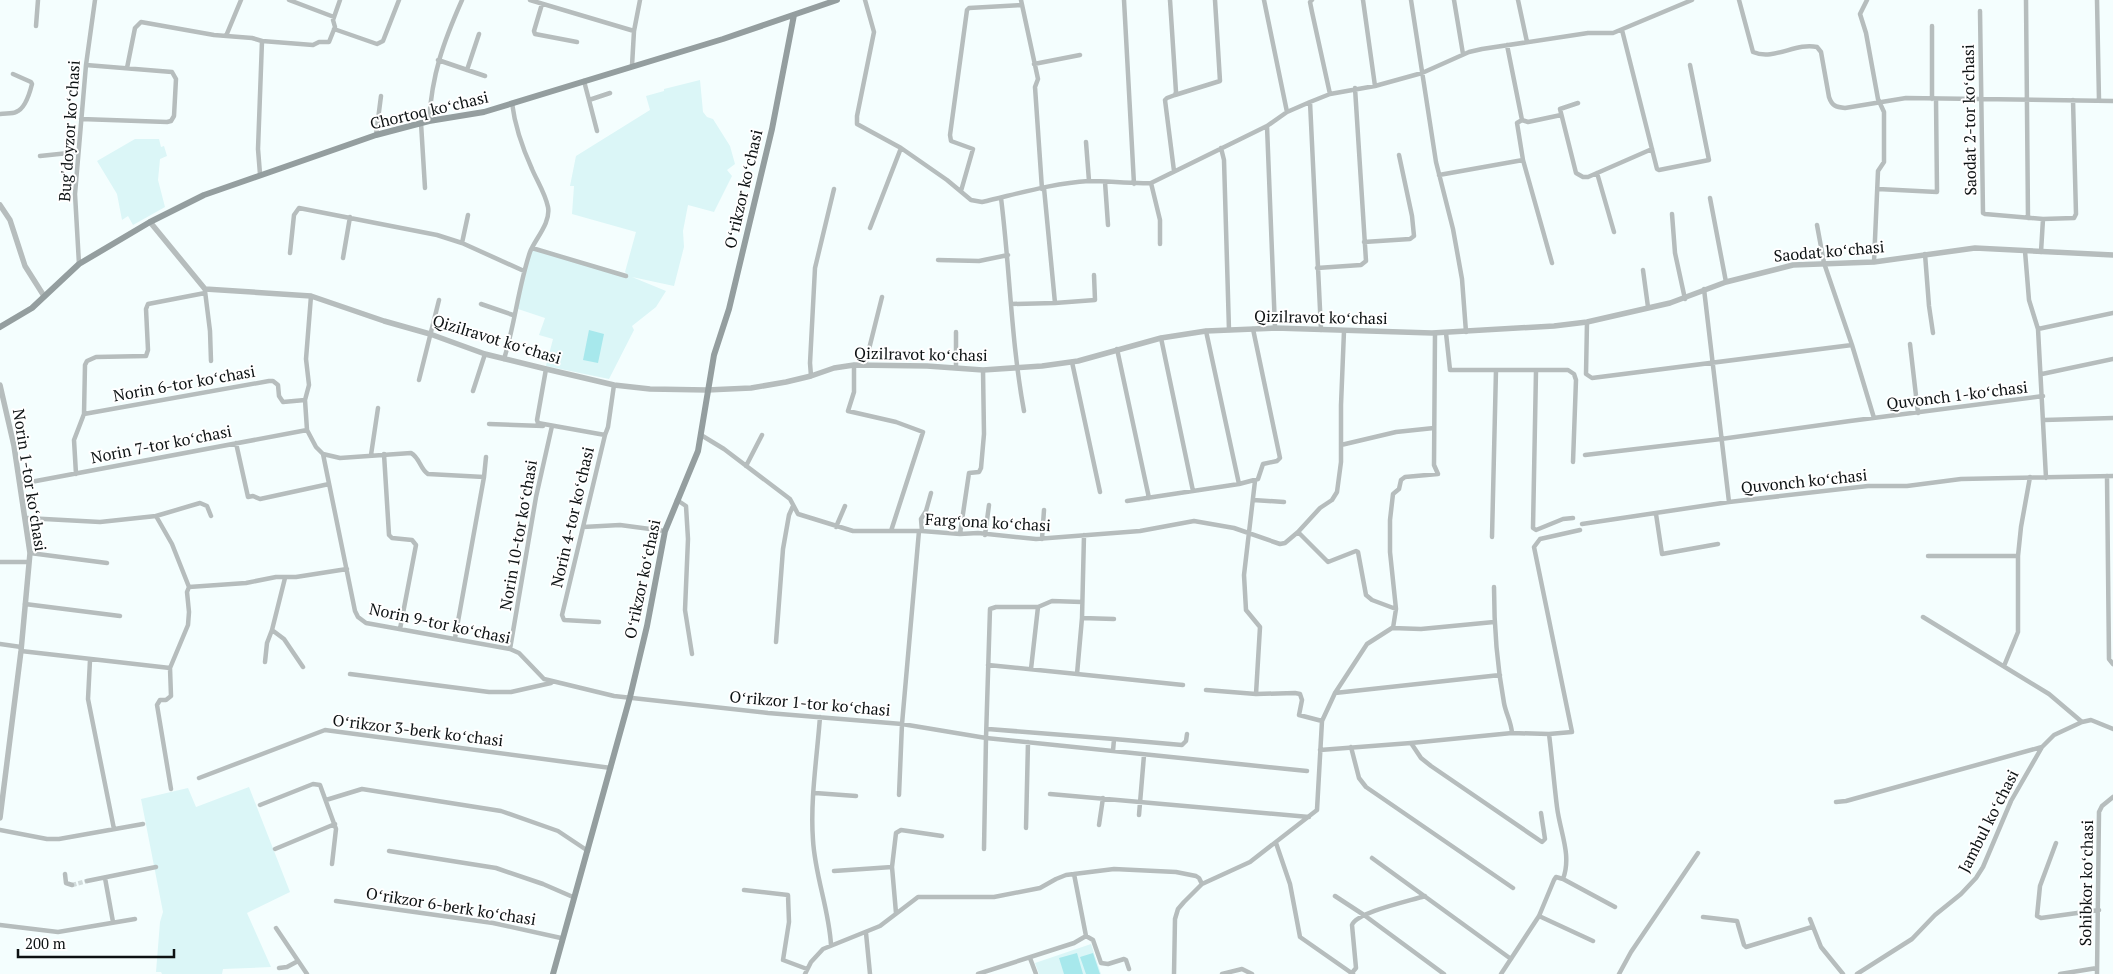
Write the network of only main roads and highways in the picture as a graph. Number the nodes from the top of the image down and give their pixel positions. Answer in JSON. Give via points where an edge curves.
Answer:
{"nodes":[{"id":1,"x":837,"y":0,"type":"edge"},
{"id":2,"x":794,"y":15,"type":"junction"},
{"id":3,"x":0,"y":327,"type":"edge"},
{"id":4,"x":553,"y":974,"type":"edge"}],
"edges":[{"from":1,"to":2,"type":"main road","name":"Chortoq koʻchasi"},
{"from":2,"to":3,"type":"main road","name":"Chortoq koʻchasi","via":[[484,112],[429,121],[376,135],[204,194],[79,264],[32,308]]},
{"from":2,"to":4,"type":"main road","name":"Oʻrikzor koʻchasi","via":[[730,309],[714,354],[702,435],[692,470],[665,531],[630,698]]}]}
